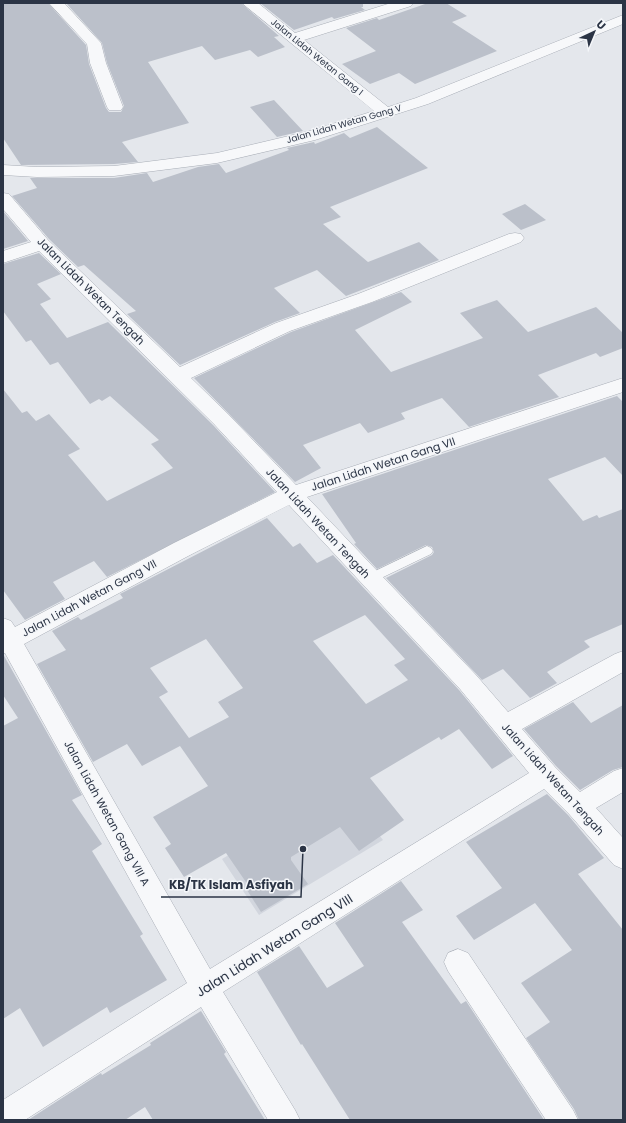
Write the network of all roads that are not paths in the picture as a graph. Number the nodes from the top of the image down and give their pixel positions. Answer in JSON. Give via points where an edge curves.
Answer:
{"nodes":[{"id":1,"x":56,"y":3,"type":"edge"},
{"id":2,"x":249,"y":3,"type":"edge"},
{"id":3,"x":406,"y":3,"type":"edge"},
{"id":4,"x":623,"y":19,"type":"edge"},
{"id":5,"x":294,"y":38,"type":"junction"},
{"id":6,"x":115,"y":106,"type":"dead end"},
{"id":7,"x":385,"y":112,"type":"junction"},
{"id":8,"x":3,"y":170,"type":"edge"},
{"id":9,"x":3,"y":198,"type":"edge"},
{"id":10,"x":515,"y":238,"type":"dead end"},
{"id":11,"x":42,"y":244,"type":"junction"},
{"id":12,"x":3,"y":257,"type":"edge"},
{"id":13,"x":178,"y":376,"type":"junction"},
{"id":14,"x":623,"y":385,"type":"edge"},
{"id":15,"x":291,"y":495,"type":"junction"},
{"id":16,"x":427,"y":551,"type":"dead end"},
{"id":17,"x":371,"y":578,"type":"junction"},
{"id":18,"x":5,"y":637,"type":"edge"},
{"id":19,"x":623,"y":661,"type":"edge"},
{"id":20,"x":505,"y":726,"type":"junction"},
{"id":21,"x":546,"y":775,"type":"junction"},
{"id":22,"x":623,"y":779,"type":"edge"},
{"id":23,"x":578,"y":806,"type":"junction"},
{"id":24,"x":623,"y":857,"type":"edge"},
{"id":25,"x":458,"y":962,"type":"dead end"},
{"id":26,"x":205,"y":988,"type":"junction"},
{"id":27,"x":3,"y":1116,"type":"edge"},
{"id":28,"x":285,"y":1120,"type":"edge"},
{"id":29,"x":563,"y":1120,"type":"edge"}],
"edges":[{"from":1,"to":6,"type":"street","via":[[94,43],[98,63]]},
{"from":2,"to":5,"type":"street","name":"Jalan Lidah Wetan Gang I"},
{"from":3,"to":5,"type":"street"},
{"from":4,"to":7,"type":"street","name":"Jalan Lidah Wetan Gang V","via":[[429,99]]},
{"from":5,"to":7,"type":"street","name":"Jalan Lidah Wetan Gang I"},
{"from":7,"to":8,"type":"street","name":"Jalan Lidah Wetan Gang V","via":[[315,135],[217,158],[114,171]]},
{"from":9,"to":11,"type":"street","name":"Jalan Lidah Wetan Tengah"},
{"from":10,"to":13,"type":"street","via":[[365,298],[283,327]]},
{"from":11,"to":12,"type":"street"},
{"from":11,"to":13,"type":"street","name":"Jalan Lidah Wetan Tengah"},
{"from":13,"to":15,"type":"street","name":"Jalan Lidah Wetan Tengah"},
{"from":14,"to":15,"type":"street","name":"Jalan Lidah Wetan Gang VII"},
{"from":15,"to":17,"type":"street","name":"Jalan Lidah Wetan Tengah"},
{"from":15,"to":18,"type":"street","name":"Jalan Lidah Wetan Gang VII"},
{"from":16,"to":17,"type":"lane"},
{"from":17,"to":20,"type":"street","name":"Jalan Lidah Wetan Tengah","via":[[468,682]]},
{"from":18,"to":26,"type":"street","name":"Jalan Lidah Wetan Gang VIII A"},
{"from":19,"to":20,"type":"street"},
{"from":20,"to":21,"type":"street","name":"Jalan Lidah Wetan Tengah"},
{"from":21,"to":23,"type":"street","name":"Jalan Lidah Wetan Tengah"},
{"from":21,"to":26,"type":"street","name":"Jalan Lidah Wetan Gang VIII"},
{"from":22,"to":23,"type":"street"},
{"from":23,"to":24,"type":"street","name":"Jalan Lidah Wetan Tengah"},
{"from":25,"to":29,"type":"street"},
{"from":26,"to":27,"type":"street","name":"Jalan Lidah Wetan Gang VIII"},
{"from":26,"to":28,"type":"street","name":"Jalan Lidah Wetan Gang VIII A"}]}
